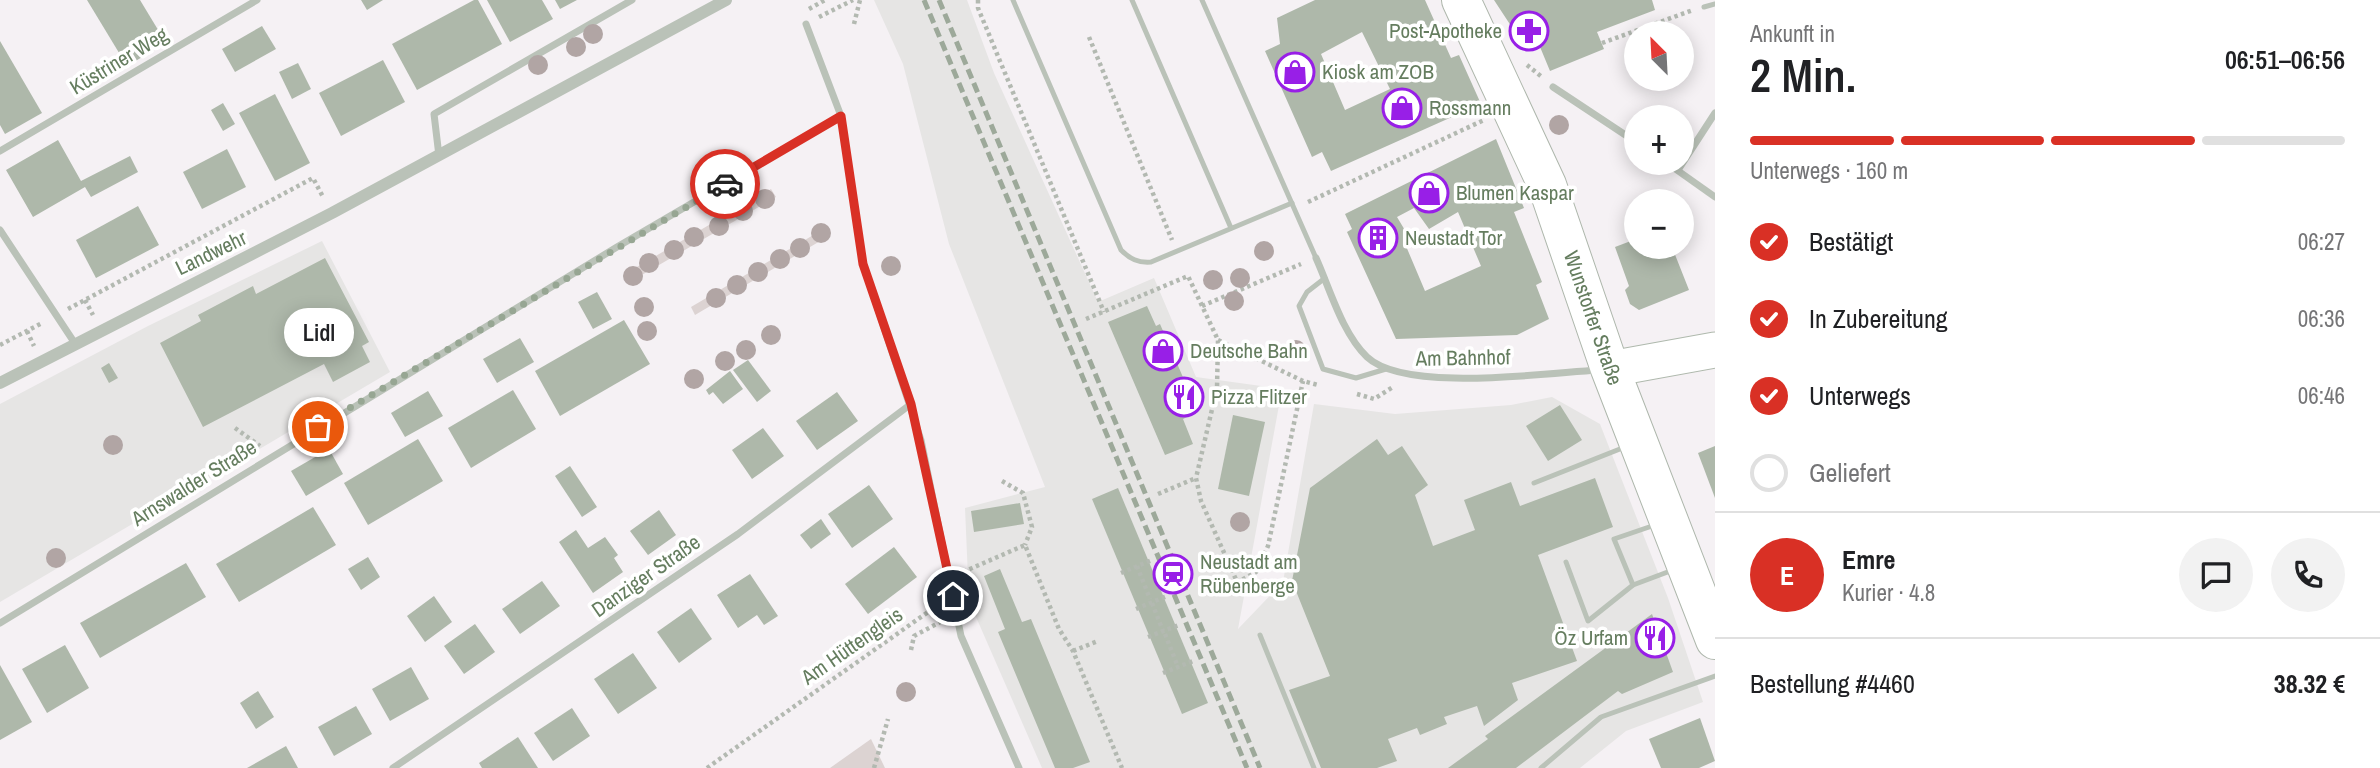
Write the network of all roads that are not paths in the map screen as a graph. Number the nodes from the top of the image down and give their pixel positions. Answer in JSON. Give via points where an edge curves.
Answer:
{"nodes":[{"id":1,"x":257,"y":0,"type":"edge"},
{"id":2,"x":632,"y":0,"type":"edge"},
{"id":3,"x":726,"y":0,"type":"edge"},
{"id":4,"x":1013,"y":0,"type":"edge"},
{"id":5,"x":1132,"y":0,"type":"edge"},
{"id":6,"x":1202,"y":0,"type":"edge"},
{"id":7,"x":1461,"y":0,"type":"edge"},
{"id":8,"x":1715,"y":4,"type":"edge"},
{"id":9,"x":1703,"y":7,"type":"road end"},
{"id":10,"x":806,"y":24,"type":"road end"},
{"id":11,"x":1553,"y":87,"type":"road end"},
{"id":12,"x":1715,"y":113,"type":"edge"},
{"id":13,"x":841,"y":116,"type":"junction"},
{"id":14,"x":1624,"y":134,"type":"edge"},
{"id":15,"x":1694,"y":145,"type":"edge"},
{"id":16,"x":0,"y":151,"type":"edge"},
{"id":17,"x":439,"y":156,"type":"junction"},
{"id":18,"x":1685,"y":175,"type":"edge"},
{"id":19,"x":1715,"y":197,"type":"edge"},
{"id":20,"x":1293,"y":206,"type":"junction"},
{"id":21,"x":1231,"y":228,"type":"junction"},
{"id":22,"x":0,"y":230,"type":"edge"},
{"id":23,"x":1316,"y":258,"type":"joint"},
{"id":24,"x":1325,"y":278,"type":"junction"},
{"id":25,"x":74,"y":342,"type":"junction"},
{"id":26,"x":1715,"y":351,"type":"edge"},
{"id":27,"x":1386,"y":369,"type":"junction"},
{"id":28,"x":1610,"y":369,"type":"junction"},
{"id":29,"x":0,"y":383,"type":"edge"},
{"id":30,"x":911,"y":404,"type":"junction"},
{"id":31,"x":1637,"y":442,"type":"junction"},
{"id":32,"x":1534,"y":483,"type":"dead end"},
{"id":33,"x":1668,"y":520,"type":"junction"},
{"id":34,"x":1566,"y":562,"type":"dead end"},
{"id":35,"x":1686,"y":565,"type":"junction"},
{"id":36,"x":1633,"y":585,"type":"junction"},
{"id":37,"x":0,"y":623,"type":"edge"},
{"id":38,"x":1259,"y":635,"type":"dead end"},
{"id":39,"x":1715,"y":640,"type":"edge"},
{"id":40,"x":1715,"y":676,"type":"edge"},
{"id":41,"x":393,"y":768,"type":"edge"},
{"id":42,"x":1019,"y":768,"type":"edge"},
{"id":43,"x":1314,"y":768,"type":"edge"},
{"id":44,"x":1541,"y":768,"type":"edge"}],
"edges":[{"from":1,"to":16,"type":"street","name":"Küstriner Weg"},
{"from":2,"to":17,"type":"street","via":[[434,114]]},
{"from":3,"to":17,"type":"street","name":"Landwehr"},
{"from":4,"to":21,"type":"lane","via":[[1121,250],[1135,261],[1145,262]]},
{"from":5,"to":21,"type":"lane"},
{"from":6,"to":20,"type":"lane","name":"Am Bahnhof"},
{"from":7,"to":28,"type":"main road","name":"Wunstorfer Straße","via":[[1547,185]]},
{"from":8,"to":9,"type":"lane"},
{"from":10,"to":13,"type":"street"},
{"from":11,"to":14,"type":"street"},
{"from":12,"to":15,"type":"street"},
{"from":13,"to":30,"type":"street","via":[[863,264]]},
{"from":13,"to":37,"type":"street","name":"Arnswalder Straße"},
{"from":17,"to":25,"type":"street","name":"Landwehr"},
{"from":18,"to":19,"type":"street"},
{"from":20,"to":21,"type":"lane"},
{"from":20,"to":23,"type":"lane","name":"Am Bahnhof"},
{"from":22,"to":25,"type":"street"},
{"from":23,"to":24,"type":"street","name":"Am Bahnhof"},
{"from":24,"to":27,"type":"street","name":"Am Bahnhof","via":[[1354,341],[1368,358]]},
{"from":24,"to":27,"type":"lane","via":[[1298,306],[1323,369],[1356,378]]},
{"from":25,"to":29,"type":"street","name":"Landwehr"},
{"from":26,"to":28,"type":"main road"},
{"from":27,"to":28,"type":"street","name":"Am Bahnhof","via":[[1408,376],[1456,377]]},
{"from":28,"to":31,"type":"main road","name":"Wunstorfer Straße"},
{"from":30,"to":41,"type":"street","name":"Danziger Straße","via":[[738,534]]},
{"from":30,"to":42,"type":"street","via":[[965,648]]},
{"from":31,"to":32,"type":"lane"},
{"from":31,"to":33,"type":"main road","name":"Wunstorfer Straße"},
{"from":33,"to":35,"type":"main road","name":"Wunstorfer Straße"},
{"from":33,"to":36,"type":"lane","via":[[1614,539]]},
{"from":34,"to":36,"type":"lane","via":[[1588,621]]},
{"from":35,"to":36,"type":"lane"},
{"from":35,"to":39,"type":"main road","name":"Wunstorfer Straße"},
{"from":38,"to":43,"type":"lane"},
{"from":40,"to":44,"type":"lane","via":[[1601,717]]}]}
